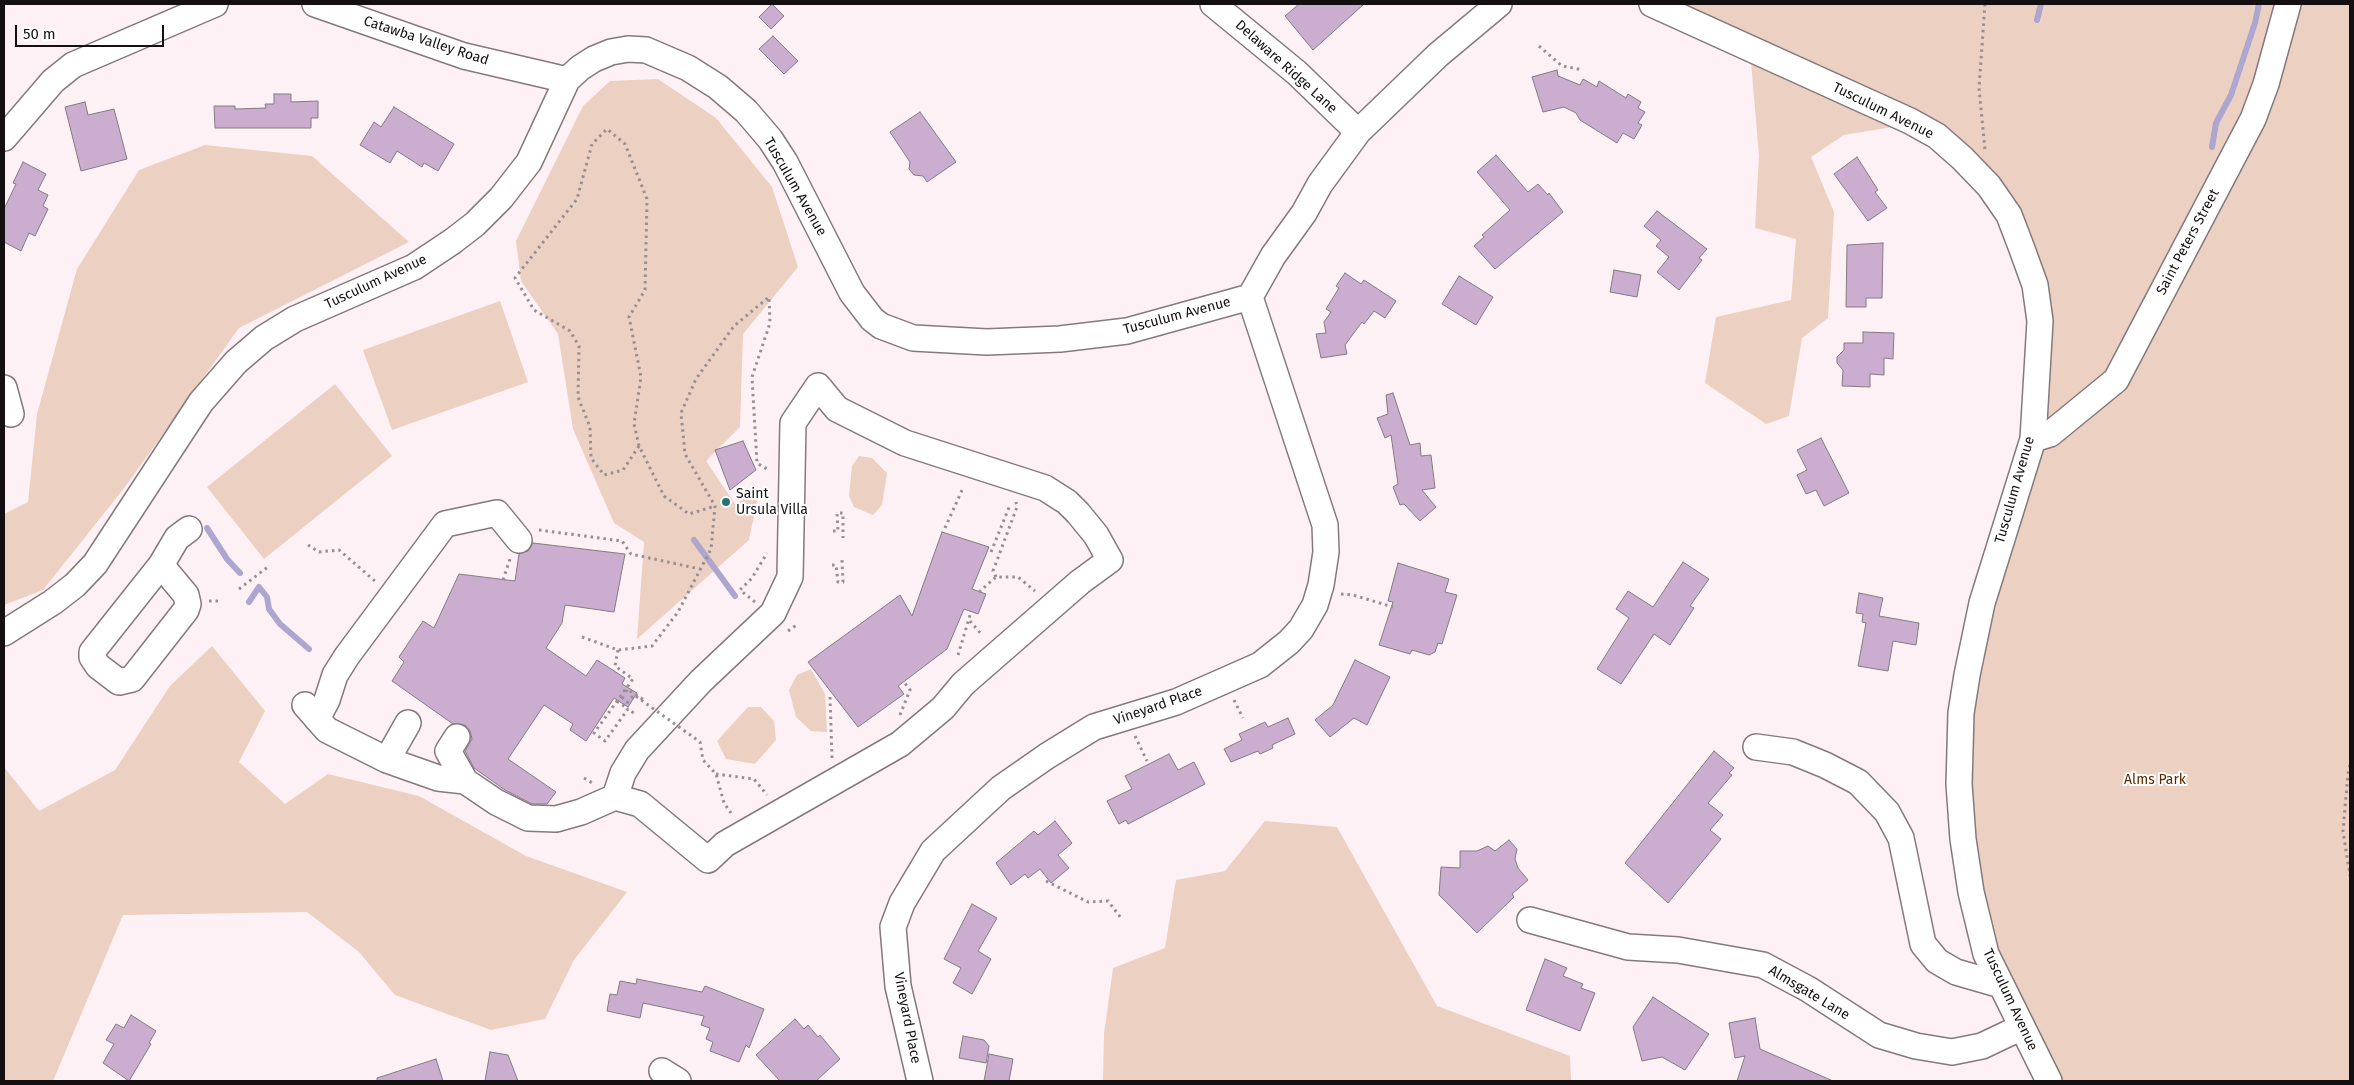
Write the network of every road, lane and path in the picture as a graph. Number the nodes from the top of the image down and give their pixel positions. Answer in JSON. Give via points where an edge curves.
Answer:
{"nodes":[{"id":1,"x":215,"y":4,"type":"edge"},
{"id":2,"x":314,"y":4,"type":"edge"},
{"id":3,"x":1213,"y":4,"type":"edge"},
{"id":4,"x":1499,"y":4,"type":"edge"},
{"id":5,"x":1652,"y":4,"type":"edge"},
{"id":6,"x":1985,"y":4,"type":"edge"},
{"id":7,"x":2288,"y":4,"type":"edge"},
{"id":8,"x":1539,"y":46,"type":"dead end"},
{"id":9,"x":1583,"y":70,"type":"dead end"},
{"id":10,"x":567,"y":80,"type":"junction"},
{"id":11,"x":1358,"y":132,"type":"junction"},
{"id":12,"x":4,"y":138,"type":"edge"},
{"id":13,"x":1986,"y":151,"type":"dead end"},
{"id":14,"x":1250,"y":297,"type":"junction"},
{"id":15,"x":4,"y":388,"type":"edge"},
{"id":16,"x":11,"y":414,"type":"dead end"},
{"id":17,"x":2033,"y":439,"type":"junction"},
{"id":18,"x":639,"y":446,"type":"junction"},
{"id":19,"x":773,"y":473,"type":"dead end"},
{"id":20,"x":963,"y":488,"type":"dead end"},
{"id":21,"x":1010,"y":505,"type":"dead end"},
{"id":22,"x":715,"y":506,"type":"junction"},
{"id":23,"x":1016,"y":507,"type":"dead end"},
{"id":24,"x":945,"y":528,"type":"dead end"},
{"id":25,"x":189,"y":529,"type":"dead end"},
{"id":26,"x":833,"y":531,"type":"dead end"},
{"id":27,"x":843,"y":538,"type":"dead end"},
{"id":28,"x":513,"y":541,"type":"junction"},
{"id":29,"x":308,"y":545,"type":"dead end"},
{"id":30,"x":768,"y":548,"type":"dead end"},
{"id":31,"x":991,"y":552,"type":"dead end"},
{"id":32,"x":842,"y":560,"type":"dead end"},
{"id":33,"x":161,"y":565,"type":"dead end"},
{"id":34,"x":832,"y":565,"type":"dead end"},
{"id":35,"x":269,"y":566,"type":"dead end"},
{"id":36,"x":700,"y":569,"type":"junction"},
{"id":37,"x":368,"y":576,"type":"dead end"},
{"id":38,"x":996,"y":577,"type":"junction"},
{"id":39,"x":503,"y":580,"type":"dead end"},
{"id":40,"x":1321,"y":585,"type":"junction"},
{"id":41,"x":239,"y":589,"type":"dead end"},
{"id":42,"x":1034,"y":591,"type":"dead end"},
{"id":43,"x":979,"y":592,"type":"dead end"},
{"id":44,"x":1393,"y":607,"type":"dead end"},
{"id":45,"x":971,"y":612,"type":"dead end"},
{"id":46,"x":970,"y":621,"type":"junction"},
{"id":47,"x":779,"y":623,"type":"junction"},
{"id":48,"x":798,"y":624,"type":"dead end"},
{"id":49,"x":4,"y":632,"type":"edge"},
{"id":50,"x":982,"y":635,"type":"dead end"},
{"id":51,"x":582,"y":638,"type":"dead end"},
{"id":52,"x":618,"y":650,"type":"junction"},
{"id":53,"x":958,"y":656,"type":"dead end"},
{"id":54,"x":904,"y":682,"type":"dead end"},
{"id":55,"x":830,"y":697,"type":"dead end"},
{"id":56,"x":644,"y":700,"type":"dead end"},
{"id":57,"x":617,"y":701,"type":"junction"},
{"id":58,"x":628,"y":709,"type":"junction"},
{"id":59,"x":635,"y":714,"type":"dead end"},
{"id":60,"x":899,"y":716,"type":"dead end"},
{"id":61,"x":408,"y":722,"type":"dead end"},
{"id":62,"x":457,"y":737,"type":"dead end"},
{"id":63,"x":1756,"y":748,"type":"dead end"},
{"id":64,"x":387,"y":760,"type":"junction"},
{"id":65,"x":832,"y":761,"type":"dead end"},
{"id":66,"x":2350,"y":765,"type":"edge"},
{"id":67,"x":716,"y":774,"type":"junction"},
{"id":68,"x":465,"y":781,"type":"junction"},
{"id":69,"x":767,"y":795,"type":"dead end"},
{"id":70,"x":615,"y":798,"type":"junction"},
{"id":71,"x":731,"y":813,"type":"dead end"},
{"id":72,"x":2350,"y":876,"type":"edge"},
{"id":73,"x":1046,"y":881,"type":"dead end"},
{"id":74,"x":1121,"y":918,"type":"dead end"},
{"id":75,"x":1530,"y":920,"type":"dead end"},
{"id":76,"x":2001,"y":985,"type":"junction"},
{"id":77,"x":2022,"y":1027,"type":"junction"},
{"id":78,"x":920,"y":1081,"type":"edge"},
{"id":79,"x":2049,"y":1081,"type":"edge"}],
"edges":[{"from":1,"to":12,"type":"street","via":[[73,65],[53,81]]},
{"from":2,"to":10,"type":"street","name":"Catawba Valley Road","via":[[464,56]]},
{"from":3,"to":11,"type":"street","name":"Delaware Ridge Lane","via":[[1297,73]]},
{"from":4,"to":11,"type":"street","name":"Tusculum Avenue","via":[[1438,55]]},
{"from":5,"to":17,"type":"street","name":"Tusculum Avenue","via":[[1910,121],[1937,136],[1989,186],[2009,216],[2035,285],[2040,321]]},
{"from":6,"to":13,"type":"path","via":[[1979,88]]},
{"from":7,"to":17,"type":"street","name":"Saint Peters Street","via":[[2253,119],[2116,380],[2050,434]]},
{"from":8,"to":9,"type":"path","via":[[1562,66]]},
{"from":10,"to":14,"type":"street","name":"Tusculum Avenue","via":[[594,59],[628,49],[646,50],[688,68],[718,87],[746,111],[780,154],[852,293],[872,319],[913,338],[987,342],[1060,340],[1126,331]]},
{"from":10,"to":49,"type":"street","name":"Tusculum Avenue","via":[[530,162],[501,198],[453,241],[414,266],[295,319],[264,338],[236,362],[200,402],[95,564],[76,585]]},
{"from":11,"to":14,"type":"street","name":"Tusculum Avenue","via":[[1320,184]]},
{"from":14,"to":40,"type":"street","name":"Vineyard Place","via":[[1325,525],[1326,552]]},
{"from":15,"to":16,"type":"street"},
{"from":17,"to":76,"type":"street","name":"Tusculum Avenue","via":[[1982,603],[1961,713],[1959,784],[1970,892],[1986,954]]},
{"from":18,"to":18,"type":"path","via":[[634,424],[640,377],[629,317],[645,290],[647,199],[625,144],[607,129],[592,144],[577,199],[515,278],[534,310],[570,331],[579,346],[578,397],[590,427],[591,458],[604,475],[622,470]]},
{"from":18,"to":22,"type":"path","via":[[664,496],[689,514]]},
{"from":19,"to":22,"type":"path","via":[[757,463],[752,377],[770,323],[769,297],[734,326],[696,379],[681,412],[685,454]]},
{"from":20,"to":24,"type":"path"},
{"from":21,"to":31,"type":"path"},
{"from":22,"to":36,"type":"path","via":[[711,549]]},
{"from":23,"to":38,"type":"path","via":[[993,571]]},
{"from":25,"to":33,"type":"street","via":[[177,538]]},
{"from":26,"to":27,"type":"path","via":[[838,531],[837,513],[843,513]]},
{"from":28,"to":36,"type":"path","via":[[622,541],[631,554]]},
{"from":28,"to":39,"type":"path"},
{"from":28,"to":64,"type":"street","via":[[497,513],[445,524],[347,656],[335,675],[327,700],[311,712],[327,730]]},
{"from":29,"to":37,"type":"path","via":[[319,552],[339,550]]},
{"from":30,"to":47,"type":"path","via":[[752,578],[740,590]]},
{"from":32,"to":34,"type":"path","via":[[843,582],[838,582],[836,565]]},
{"from":35,"to":41,"type":"path"},
{"from":36,"to":52,"type":"path","via":[[678,612],[652,646]]},
{"from":38,"to":42,"type":"path","via":[[1018,577]]},
{"from":38,"to":43,"type":"path"},
{"from":40,"to":44,"type":"path","via":[[1345,596],[1354,595]]},
{"from":40,"to":78,"type":"street","name":"Vineyard Place","via":[[1301,629],[1260,665],[1176,702],[1094,727],[1001,788],[933,851],[902,903],[892,927],[898,986]]},
{"from":45,"to":46,"type":"path"},
{"from":46,"to":50,"type":"path"},
{"from":46,"to":53,"type":"path"},
{"from":47,"to":48,"type":"path"},
{"from":47,"to":70,"type":"street","via":[[700,681],[637,750],[623,773]]},
{"from":47,"to":70,"type":"street","via":[[790,577],[793,422],[818,386],[837,409],[905,443],[1045,488],[1078,513],[1110,560],[1080,582],[970,678],[943,708],[900,744],[724,844],[708,860],[640,804]]},
{"from":51,"to":52,"type":"path"},
{"from":52,"to":57,"type":"path","via":[[616,666],[633,679]]},
{"from":54,"to":60,"type":"path","via":[[910,690]]},
{"from":55,"to":65,"type":"path"},
{"from":56,"to":67,"type":"path","bridge":true,"via":[[627,689],[621,698],[627,703],[634,695],[700,742],[704,760]]},
{"from":57,"to":58,"type":"path"},
{"from":57,"to":58,"type":"path","via":[[594,733],[606,741]]},
{"from":58,"to":59,"type":"path"},
{"from":61,"to":64,"type":"street"},
{"from":62,"to":68,"type":"street","via":[[448,750]]},
{"from":63,"to":76,"type":"street","via":[[1793,752],[1858,782],[1887,812],[1901,838],[1924,944],[1937,961],[1950,968]]},
{"from":64,"to":68,"type":"street","via":[[438,778]]},
{"from":66,"to":72,"type":"path","via":[[2342,831]]},
{"from":67,"to":69,"type":"path","via":[[754,779]]},
{"from":67,"to":71,"type":"path","via":[[724,803]]},
{"from":68,"to":70,"type":"street","via":[[528,818],[556,819]]},
{"from":73,"to":74,"type":"path","via":[[1088,902],[1108,901]]},
{"from":75,"to":77,"type":"street","name":"Almsgate Lane","via":[[1628,947],[1678,950],[1764,965],[1879,1035],[1916,1046],[1952,1052],[1982,1046]]},
{"from":76,"to":77,"type":"street","name":"Tusculum Avenue"},
{"from":77,"to":79,"type":"street","name":"Tusculum Avenue"}]}
